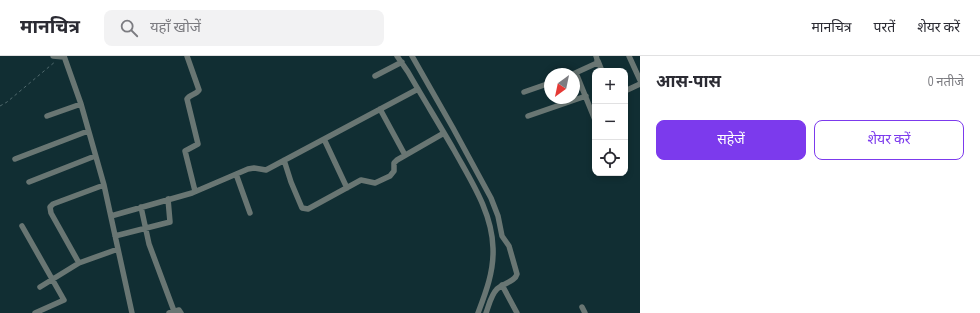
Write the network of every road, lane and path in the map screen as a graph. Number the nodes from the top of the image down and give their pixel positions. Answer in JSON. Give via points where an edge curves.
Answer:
{"nodes":[{"id":1,"x":53,"y":56,"type":"edge"},
{"id":2,"x":187,"y":56,"type":"edge"},
{"id":3,"x":398,"y":56,"type":"edge"},
{"id":4,"x":412,"y":56,"type":"edge"},
{"id":5,"x":629,"y":56,"type":"edge"},
{"id":6,"x":63,"y":57,"type":"edge"},
{"id":7,"x":597,"y":59,"type":"edge"},
{"id":8,"x":402,"y":62,"type":"junction"},
{"id":9,"x":580,"y":70,"type":"edge"},
{"id":10,"x":375,"y":76,"type":"dead end"},
{"id":11,"x":640,"y":80,"type":"edge"},
{"id":12,"x":580,"y":84,"type":"edge"},
{"id":13,"x":640,"y":84,"type":"edge"},
{"id":14,"x":544,"y":85,"type":"edge"},
{"id":15,"x":418,"y":89,"type":"junction"},
{"id":16,"x":628,"y":90,"type":"edge"},
{"id":17,"x":524,"y":92,"type":"dead end"},
{"id":18,"x":586,"y":96,"type":"junction"},
{"id":19,"x":81,"y":104,"type":"junction"},
{"id":20,"x":0,"y":106,"type":"edge"},
{"id":21,"x":380,"y":109,"type":"junction"},
{"id":22,"x":592,"y":112,"type":"edge"},
{"id":23,"x":48,"y":116,"type":"dead end"},
{"id":24,"x":528,"y":116,"type":"dead end"},
{"id":25,"x":88,"y":131,"type":"junction"},
{"id":26,"x":444,"y":133,"type":"junction"},
{"id":27,"x":324,"y":139,"type":"junction"},
{"id":28,"x":405,"y":155,"type":"junction"},
{"id":29,"x":95,"y":156,"type":"junction"},
{"id":30,"x":15,"y":159,"type":"dead end"},
{"id":31,"x":284,"y":160,"type":"junction"},
{"id":32,"x":236,"y":174,"type":"junction"},
{"id":33,"x":29,"y":182,"type":"dead end"},
{"id":34,"x":104,"y":185,"type":"junction"},
{"id":35,"x":347,"y":188,"type":"junction"},
{"id":36,"x":195,"y":191,"type":"junction"},
{"id":37,"x":168,"y":199,"type":"junction"},
{"id":38,"x":141,"y":207,"type":"junction"},
{"id":39,"x":250,"y":213,"type":"dead end"},
{"id":40,"x":111,"y":216,"type":"junction"},
{"id":41,"x":22,"y":226,"type":"dead end"},
{"id":42,"x":146,"y":228,"type":"junction"},
{"id":43,"x":115,"y":236,"type":"junction"},
{"id":44,"x":118,"y":249,"type":"junction"},
{"id":45,"x":79,"y":263,"type":"junction"},
{"id":46,"x":52,"y":279,"type":"junction"},
{"id":47,"x":502,"y":285,"type":"junction"},
{"id":48,"x":40,"y":287,"type":"dead end"},
{"id":49,"x":172,"y":312,"type":"edge"},
{"id":50,"x":35,"y":313,"type":"edge"},
{"id":51,"x":132,"y":313,"type":"edge"},
{"id":52,"x":181,"y":313,"type":"edge"},
{"id":53,"x":478,"y":313,"type":"edge"},
{"id":54,"x":486,"y":313,"type":"edge"},
{"id":55,"x":517,"y":313,"type":"edge"}],
"edges":[{"from":1,"to":6,"type":"street"},
{"from":2,"to":36,"type":"street","via":[[199,90],[187,99],[198,144],[185,151]]},
{"from":3,"to":8,"type":"street"},
{"from":4,"to":47,"type":"street","via":[[494,206],[502,236],[509,246],[518,274],[516,278]]},
{"from":5,"to":11,"type":"street"},
{"from":6,"to":19,"type":"street"},
{"from":6,"to":20,"type":"path"},
{"from":7,"to":9,"type":"street","via":[[595,64]]},
{"from":8,"to":10,"type":"street"},
{"from":8,"to":15,"type":"street"},
{"from":12,"to":18,"type":"street"},
{"from":13,"to":16,"type":"street"},
{"from":14,"to":17,"type":"street"},
{"from":15,"to":21,"type":"street"},
{"from":15,"to":26,"type":"street"},
{"from":18,"to":22,"type":"street"},
{"from":18,"to":24,"type":"street"},
{"from":19,"to":23,"type":"street"},
{"from":19,"to":25,"type":"street"},
{"from":21,"to":27,"type":"street"},
{"from":21,"to":28,"type":"street"},
{"from":25,"to":29,"type":"street"},
{"from":25,"to":30,"type":"street"},
{"from":26,"to":28,"type":"street"},
{"from":26,"to":53,"type":"street","via":[[481,199],[492,236],[491,276]]},
{"from":27,"to":31,"type":"street"},
{"from":27,"to":35,"type":"street"},
{"from":28,"to":35,"type":"street","via":[[396,161],[390,176],[377,183],[361,180]]},
{"from":29,"to":33,"type":"street"},
{"from":29,"to":34,"type":"street"},
{"from":31,"to":32,"type":"street","via":[[266,170],[254,168]]},
{"from":31,"to":35,"type":"street","via":[[303,209],[308,210]]},
{"from":32,"to":36,"type":"street"},
{"from":32,"to":39,"type":"street"},
{"from":34,"to":40,"type":"street"},
{"from":34,"to":45,"type":"street","via":[[50,207]]},
{"from":36,"to":37,"type":"street"},
{"from":37,"to":38,"type":"street"},
{"from":37,"to":42,"type":"street","via":[[170,222]]},
{"from":38,"to":40,"type":"street"},
{"from":38,"to":42,"type":"street"},
{"from":40,"to":43,"type":"street"},
{"from":41,"to":46,"type":"street"},
{"from":42,"to":43,"type":"street"},
{"from":42,"to":49,"type":"street"},
{"from":43,"to":44,"type":"street"},
{"from":44,"to":45,"type":"street"},
{"from":44,"to":51,"type":"street"},
{"from":45,"to":46,"type":"street"},
{"from":46,"to":48,"type":"street"},
{"from":46,"to":50,"type":"street","via":[[64,300]]},
{"from":47,"to":54,"type":"street","via":[[495,292]]},
{"from":47,"to":55,"type":"street"},
{"from":49,"to":52,"type":"street","via":[[179,310]]}]}
